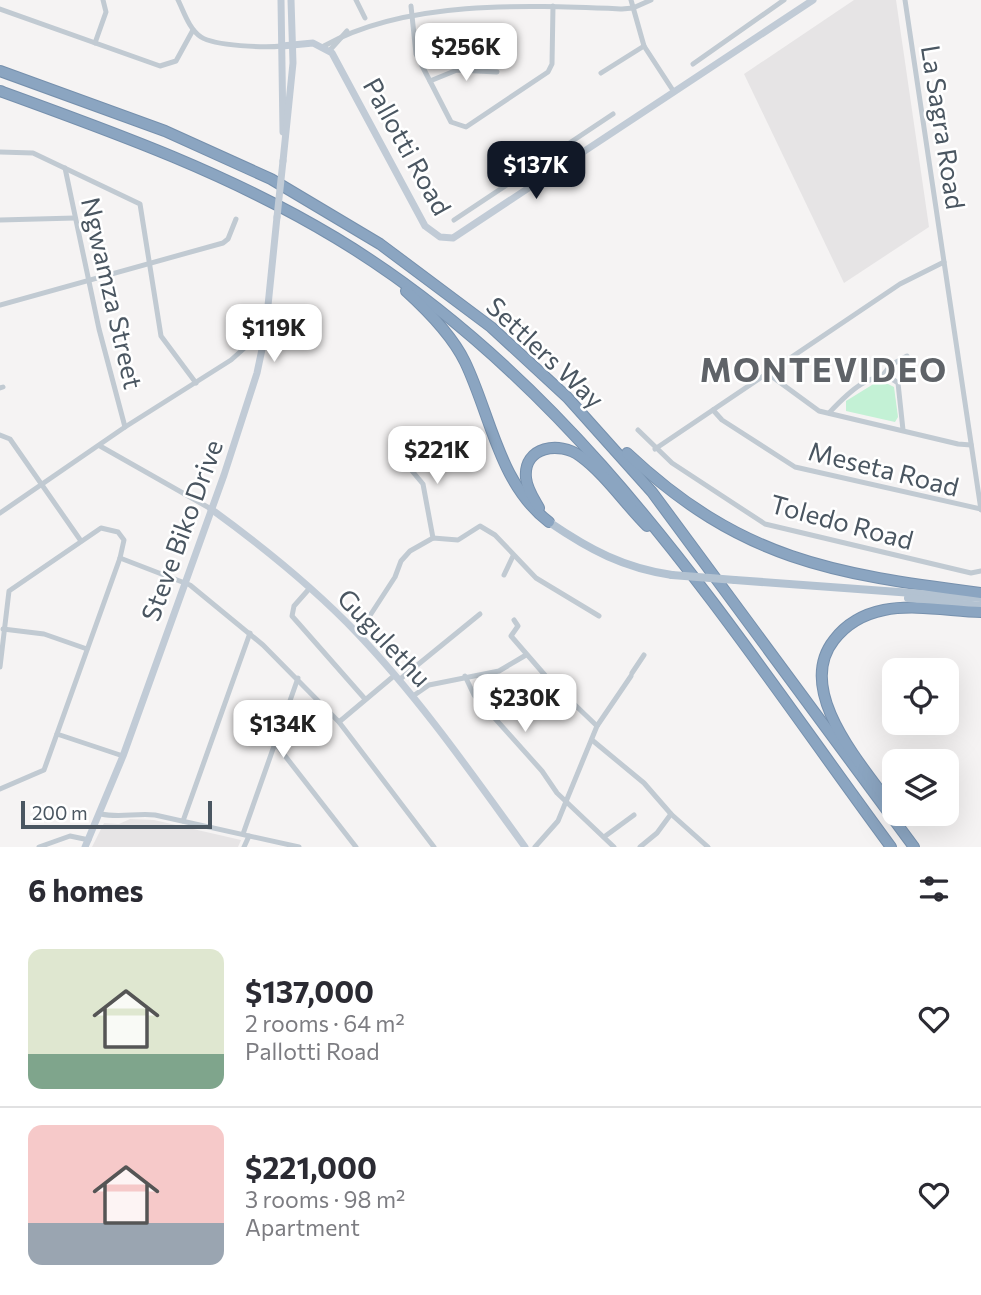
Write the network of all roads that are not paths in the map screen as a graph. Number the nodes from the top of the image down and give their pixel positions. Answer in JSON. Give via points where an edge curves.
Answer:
{"nodes":[{"id":1,"x":103,"y":0,"type":"edge"},
{"id":2,"x":178,"y":0,"type":"edge"},
{"id":3,"x":281,"y":0,"type":"edge"},
{"id":4,"x":291,"y":0,"type":"edge"},
{"id":5,"x":356,"y":0,"type":"edge"},
{"id":6,"x":461,"y":0,"type":"edge"},
{"id":7,"x":631,"y":0,"type":"edge"},
{"id":8,"x":651,"y":0,"type":"edge"},
{"id":9,"x":784,"y":0,"type":"edge"},
{"id":10,"x":813,"y":0,"type":"edge"},
{"id":11,"x":905,"y":0,"type":"edge"},
{"id":12,"x":520,"y":2,"type":"edge"},
{"id":13,"x":422,"y":4,"type":"dead end"},
{"id":14,"x":411,"y":6,"type":"junction"},
{"id":15,"x":553,"y":6,"type":"junction"},
{"id":16,"x":633,"y":8,"type":"junction"},
{"id":17,"x":0,"y":9,"type":"edge"},
{"id":18,"x":399,"y":9,"type":"dead end"},
{"id":19,"x":376,"y":15,"type":"dead end"},
{"id":20,"x":365,"y":18,"type":"junction"},
{"id":21,"x":193,"y":30,"type":"junction"},
{"id":22,"x":729,"y":37,"type":"junction"},
{"id":23,"x":95,"y":43,"type":"junction"},
{"id":24,"x":294,"y":44,"type":"junction"},
{"id":25,"x":282,"y":46,"type":"junction"},
{"id":26,"x":644,"y":46,"type":"junction"},
{"id":27,"x":327,"y":48,"type":"junction"},
{"id":28,"x":738,"y":50,"type":"junction"},
{"id":29,"x":693,"y":64,"type":"dead end"},
{"id":30,"x":0,"y":71,"type":"edge"},
{"id":31,"x":497,"y":72,"type":"dead end"},
{"id":32,"x":601,"y":73,"type":"dead end"},
{"id":33,"x":430,"y":81,"type":"junction"},
{"id":34,"x":0,"y":90,"type":"edge"},
{"id":35,"x":674,"y":92,"type":"junction"},
{"id":36,"x":612,"y":114,"type":"dead end"},
{"id":37,"x":584,"y":134,"type":"junction"},
{"id":38,"x":593,"y":146,"type":"junction"},
{"id":39,"x":284,"y":147,"type":"junction"},
{"id":40,"x":0,"y":152,"type":"edge"},
{"id":41,"x":65,"y":168,"type":"junction"},
{"id":42,"x":491,"y":195,"type":"junction"},
{"id":43,"x":500,"y":209,"type":"junction"},
{"id":44,"x":292,"y":213,"type":"junction"},
{"id":45,"x":75,"y":218,"type":"junction"},
{"id":46,"x":236,"y":219,"type":"dead end"},
{"id":47,"x":0,"y":220,"type":"edge"},
{"id":48,"x":454,"y":220,"type":"dead end"},
{"id":49,"x":944,"y":262,"type":"junction"},
{"id":50,"x":150,"y":263,"type":"junction"},
{"id":51,"x":89,"y":281,"type":"junction"},
{"id":52,"x":0,"y":305,"type":"edge"},
{"id":53,"x":263,"y":345,"type":"junction"},
{"id":54,"x":907,"y":356,"type":"dead end"},
{"id":55,"x":767,"y":373,"type":"junction"},
{"id":56,"x":882,"y":376,"type":"junction"},
{"id":57,"x":196,"y":383,"type":"junction"},
{"id":58,"x":575,"y":405,"type":"junction"},
{"id":59,"x":713,"y":410,"type":"junction"},
{"id":60,"x":829,"y":413,"type":"junction"},
{"id":61,"x":125,"y":427,"type":"junction"},
{"id":62,"x":638,"y":430,"type":"dead end"},
{"id":63,"x":903,"y":430,"type":"junction"},
{"id":64,"x":0,"y":435,"type":"edge"},
{"id":65,"x":971,"y":444,"type":"junction"},
{"id":66,"x":100,"y":446,"type":"junction"},
{"id":67,"x":655,"y":449,"type":"junction"},
{"id":68,"x":397,"y":453,"type":"dead end"},
{"id":69,"x":425,"y":456,"type":"dead end"},
{"id":70,"x":410,"y":469,"type":"junction"},
{"id":71,"x":43,"y":485,"type":"junction"},
{"id":72,"x":0,"y":501,"type":"edge"},
{"id":73,"x":981,"y":510,"type":"edge"},
{"id":74,"x":3,"y":511,"type":"edge"},
{"id":75,"x":213,"y":511,"type":"junction"},
{"id":76,"x":550,"y":522,"type":"junction"},
{"id":77,"x":433,"y":538,"type":"junction"},
{"id":78,"x":81,"y":541,"type":"junction"},
{"id":79,"x":513,"y":556,"type":"junction"},
{"id":80,"x":120,"y":558,"type":"junction"},
{"id":81,"x":683,"y":565,"type":"junction"},
{"id":82,"x":981,"y":570,"type":"edge"},
{"id":83,"x":504,"y":575,"type":"dead end"},
{"id":84,"x":185,"y":582,"type":"junction"},
{"id":85,"x":309,"y":589,"type":"junction"},
{"id":86,"x":874,"y":592,"type":"junction"},
{"id":87,"x":981,"y":595,"type":"edge"},
{"id":88,"x":981,"y":609,"type":"edge"},
{"id":89,"x":480,"y":614,"type":"dead end"},
{"id":90,"x":599,"y":616,"type":"dead end"},
{"id":91,"x":514,"y":620,"type":"dead end"},
{"id":92,"x":2,"y":629,"type":"edge"},
{"id":93,"x":250,"y":633,"type":"junction"},
{"id":94,"x":358,"y":634,"type":"junction"},
{"id":95,"x":87,"y":649,"type":"junction"},
{"id":96,"x":526,"y":654,"type":"junction"},
{"id":97,"x":644,"y":655,"type":"dead end"},
{"id":98,"x":0,"y":667,"type":"edge"},
{"id":99,"x":465,"y":676,"type":"junction"},
{"id":100,"x":397,"y":677,"type":"junction"},
{"id":101,"x":298,"y":678,"type":"junction"},
{"id":102,"x":413,"y":696,"type":"junction"},
{"id":103,"x":365,"y":698,"type":"junction"},
{"id":104,"x":339,"y":722,"type":"junction"},
{"id":105,"x":597,"y":726,"type":"junction"},
{"id":106,"x":57,"y":734,"type":"junction"},
{"id":107,"x":592,"y":740,"type":"junction"},
{"id":108,"x":275,"y":743,"type":"junction"},
{"id":109,"x":123,"y":756,"type":"junction"},
{"id":110,"x":0,"y":789,"type":"edge"},
{"id":111,"x":882,"y":792,"type":"edge"},
{"id":112,"x":566,"y":803,"type":"junction"},
{"id":113,"x":101,"y":814,"type":"junction"},
{"id":114,"x":671,"y":814,"type":"junction"},
{"id":115,"x":634,"y":815,"type":"dead end"},
{"id":116,"x":183,"y":821,"type":"junction"},
{"id":117,"x":905,"y":826,"type":"edge"},
{"id":118,"x":246,"y":835,"type":"junction"},
{"id":119,"x":604,"y":837,"type":"junction"},
{"id":120,"x":87,"y":843,"type":"edge"},
{"id":121,"x":706,"y":846,"type":"edge"},
{"id":122,"x":39,"y":847,"type":"edge"},
{"id":123,"x":244,"y":847,"type":"edge"},
{"id":124,"x":299,"y":847,"type":"edge"},
{"id":125,"x":356,"y":847,"type":"edge"},
{"id":126,"x":434,"y":847,"type":"edge"},
{"id":127,"x":525,"y":847,"type":"edge"},
{"id":128,"x":535,"y":847,"type":"edge"},
{"id":129,"x":614,"y":847,"type":"edge"},
{"id":130,"x":640,"y":847,"type":"edge"},
{"id":131,"x":891,"y":847,"type":"edge"},
{"id":132,"x":914,"y":847,"type":"edge"},
{"id":133,"x":919,"y":847,"type":"edge"}],
"edges":[{"from":1,"to":23,"type":"street","via":[[106,12]]},
{"from":2,"to":21,"type":"street"},
{"from":3,"to":25,"type":"street"},
{"from":4,"to":24,"type":"street"},
{"from":5,"to":20,"type":"street"},
{"from":6,"to":12,"type":"street"},
{"from":7,"to":16,"type":"street"},
{"from":8,"to":16,"type":"street"},
{"from":9,"to":22,"type":"street"},
{"from":10,"to":28,"type":"street","name":"Pallotti Road"},
{"from":11,"to":49,"type":"street","name":"La Sagra Road"},
{"from":12,"to":15,"type":"street"},
{"from":13,"to":14,"type":"street"},
{"from":14,"to":18,"type":"street"},
{"from":14,"to":33,"type":"street","via":[[414,47]]},
{"from":15,"to":16,"type":"street"},
{"from":15,"to":33,"type":"street","via":[[548,72],[471,126],[452,122]]},
{"from":16,"to":26,"type":"street"},
{"from":17,"to":23,"type":"street"},
{"from":19,"to":20,"type":"street"},
{"from":20,"to":27,"type":"street"},
{"from":21,"to":23,"type":"street","via":[[176,61],[166,66]]},
{"from":21,"to":25,"type":"street","via":[[211,41]]},
{"from":22,"to":28,"type":"street"},
{"from":22,"to":29,"type":"street"},
{"from":24,"to":25,"type":"street"},
{"from":24,"to":27,"type":"street","via":[[308,42]]},
{"from":24,"to":39,"type":"street"},
{"from":25,"to":39,"type":"street"},
{"from":26,"to":32,"type":"street"},
{"from":26,"to":35,"type":"street"},
{"from":27,"to":43,"type":"street","name":"Pallotti Road","via":[[429,230],[453,238]]},
{"from":28,"to":35,"type":"street","name":"Pallotti Road"},
{"from":30,"to":58,"type":"highway","name":"Settlers Way","via":[[198,145],[331,213],[464,305]]},
{"from":31,"to":33,"type":"street","via":[[457,70]]},
{"from":34,"to":44,"type":"highway","name":"Settlers Way","via":[[182,158]]},
{"from":35,"to":38,"type":"street","name":"Pallotti Road"},
{"from":36,"to":37,"type":"street","name":"Pallotti Road"},
{"from":37,"to":38,"type":"street"},
{"from":37,"to":42,"type":"street","name":"Pallotti Road"},
{"from":38,"to":43,"type":"street","name":"Pallotti Road"},
{"from":39,"to":53,"type":"street","name":"Steve Biko Drive","bridge":true},
{"from":40,"to":41,"type":"street","via":[[33,153]]},
{"from":41,"to":45,"type":"street","name":"Ngwamza Street"},
{"from":41,"to":50,"type":"street","via":[[140,204]]},
{"from":42,"to":43,"type":"street"},
{"from":42,"to":48,"type":"street","name":"Pallotti Road"},
{"from":44,"to":76,"type":"highway","via":[[406,291],[438,323],[464,360],[509,472],[524,497]]},
{"from":44,"to":81,"type":"highway","name":"Settlers Way","via":[[409,287],[506,365],[595,454]]},
{"from":45,"to":47,"type":"street"},
{"from":45,"to":51,"type":"street","name":"Ngwamza Street"},
{"from":46,"to":50,"type":"street","via":[[227,241]]},
{"from":49,"to":55,"type":"street","via":[[900,284]]},
{"from":49,"to":65,"type":"street","name":"La Sagra Road"},
{"from":50,"to":51,"type":"street"},
{"from":50,"to":57,"type":"street","via":[[162,340]]},
{"from":51,"to":52,"type":"street"},
{"from":51,"to":61,"type":"street","name":"Ngwamza Street"},
{"from":53,"to":57,"type":"street","via":[[249,344]]},
{"from":53,"to":75,"type":"street","name":"Steve Biko Drive"},
{"from":54,"to":56,"type":"street"},
{"from":55,"to":59,"type":"street"},
{"from":55,"to":60,"type":"street","via":[[813,408]]},
{"from":56,"to":60,"type":"street","via":[[844,397]]},
{"from":56,"to":63,"type":"street","via":[[898,383]]},
{"from":57,"to":61,"type":"street"},
{"from":58,"to":87,"type":"highway","via":[[672,492],[751,541],[847,574]]},
{"from":58,"to":132,"type":"highway","name":"Settlers Way","via":[[666,510]]},
{"from":59,"to":67,"type":"street"},
{"from":59,"to":73,"type":"street","name":"Meseta Road","via":[[795,467]]},
{"from":60,"to":63,"type":"street"},
{"from":61,"to":66,"type":"street"},
{"from":62,"to":67,"type":"street","name":"Toledo Road"},
{"from":63,"to":65,"type":"street"},
{"from":64,"to":71,"type":"street","via":[[7,436]]},
{"from":65,"to":73,"type":"street","name":"La Sagra Road"},
{"from":66,"to":71,"type":"street"},
{"from":66,"to":75,"type":"street"},
{"from":67,"to":82,"type":"street","name":"Toledo Road","via":[[766,525],[971,573]]},
{"from":68,"to":70,"type":"street"},
{"from":69,"to":70,"type":"street"},
{"from":70,"to":77,"type":"street","via":[[423,484]]},
{"from":71,"to":74,"type":"street"},
{"from":71,"to":78,"type":"street"},
{"from":72,"to":74,"type":"street"},
{"from":75,"to":84,"type":"street","name":"Steve Biko Drive"},
{"from":75,"to":85,"type":"street","name":"Gugulethu"},
{"from":76,"to":81,"type":"highway","via":[[530,491],[527,470],[537,452],[561,447],[588,462]]},
{"from":76,"to":86,"type":"main road","bridge":true,"via":[[606,558],[628,566],[672,575]]},
{"from":77,"to":79,"type":"street","via":[[458,540],[485,527]]},
{"from":77,"to":94,"type":"street","via":[[403,558]]},
{"from":78,"to":80,"type":"street","via":[[109,528],[123,536]]},
{"from":78,"to":92,"type":"street","via":[[11,588]]},
{"from":79,"to":83,"type":"street"},
{"from":79,"to":90,"type":"street","via":[[542,582]]},
{"from":80,"to":84,"type":"street"},
{"from":80,"to":95,"type":"street"},
{"from":81,"to":131,"type":"highway","name":"Settlers Way"},
{"from":84,"to":93,"type":"street"},
{"from":84,"to":109,"type":"street","name":"Steve Biko Drive"},
{"from":85,"to":94,"type":"street","name":"Gugulethu"},
{"from":85,"to":103,"type":"street","via":[[294,606],[292,616]]},
{"from":86,"to":87,"type":"main road"},
{"from":86,"to":88,"type":"main road"},
{"from":88,"to":111,"type":"highway","via":[[883,610],[853,621],[831,643],[821,673],[826,705]]},
{"from":89,"to":100,"type":"street"},
{"from":91,"to":96,"type":"street","via":[[518,626],[511,636]]},
{"from":92,"to":95,"type":"street","via":[[37,632]]},
{"from":92,"to":98,"type":"street"},
{"from":93,"to":101,"type":"street"},
{"from":93,"to":116,"type":"street"},
{"from":94,"to":100,"type":"street","name":"Gugulethu"},
{"from":95,"to":106,"type":"street"},
{"from":96,"to":99,"type":"street","via":[[499,671]]},
{"from":96,"to":105,"type":"street"},
{"from":97,"to":105,"type":"street"},
{"from":99,"to":102,"type":"street","via":[[429,685]]},
{"from":99,"to":112,"type":"street","via":[[474,695]]},
{"from":100,"to":102,"type":"street","name":"Gugulethu"},
{"from":100,"to":103,"type":"street"},
{"from":101,"to":104,"type":"street"},
{"from":101,"to":108,"type":"street"},
{"from":102,"to":127,"type":"street","name":"Gugulethu"},
{"from":103,"to":104,"type":"street"},
{"from":104,"to":126,"type":"street"},
{"from":105,"to":107,"type":"street"},
{"from":106,"to":109,"type":"street"},
{"from":106,"to":110,"type":"street","via":[[42,772]]},
{"from":107,"to":112,"type":"street"},
{"from":107,"to":114,"type":"street","via":[[644,783]]},
{"from":108,"to":118,"type":"street"},
{"from":108,"to":125,"type":"street"},
{"from":109,"to":113,"type":"street","name":"Steve Biko Drive"},
{"from":112,"to":119,"type":"street"},
{"from":112,"to":128,"type":"street","via":[[555,826]]},
{"from":113,"to":116,"type":"street","via":[[118,818],[136,813]]},
{"from":113,"to":120,"type":"street","name":"Steve Biko Drive"},
{"from":114,"to":121,"type":"street"},
{"from":114,"to":130,"type":"street"},
{"from":115,"to":119,"type":"street"},
{"from":116,"to":118,"type":"street"},
{"from":117,"to":133,"type":"highway"},
{"from":118,"to":123,"type":"street"},
{"from":118,"to":124,"type":"street"},
{"from":119,"to":129,"type":"street"},
{"from":120,"to":122,"type":"street","via":[[70,836]]}]}
